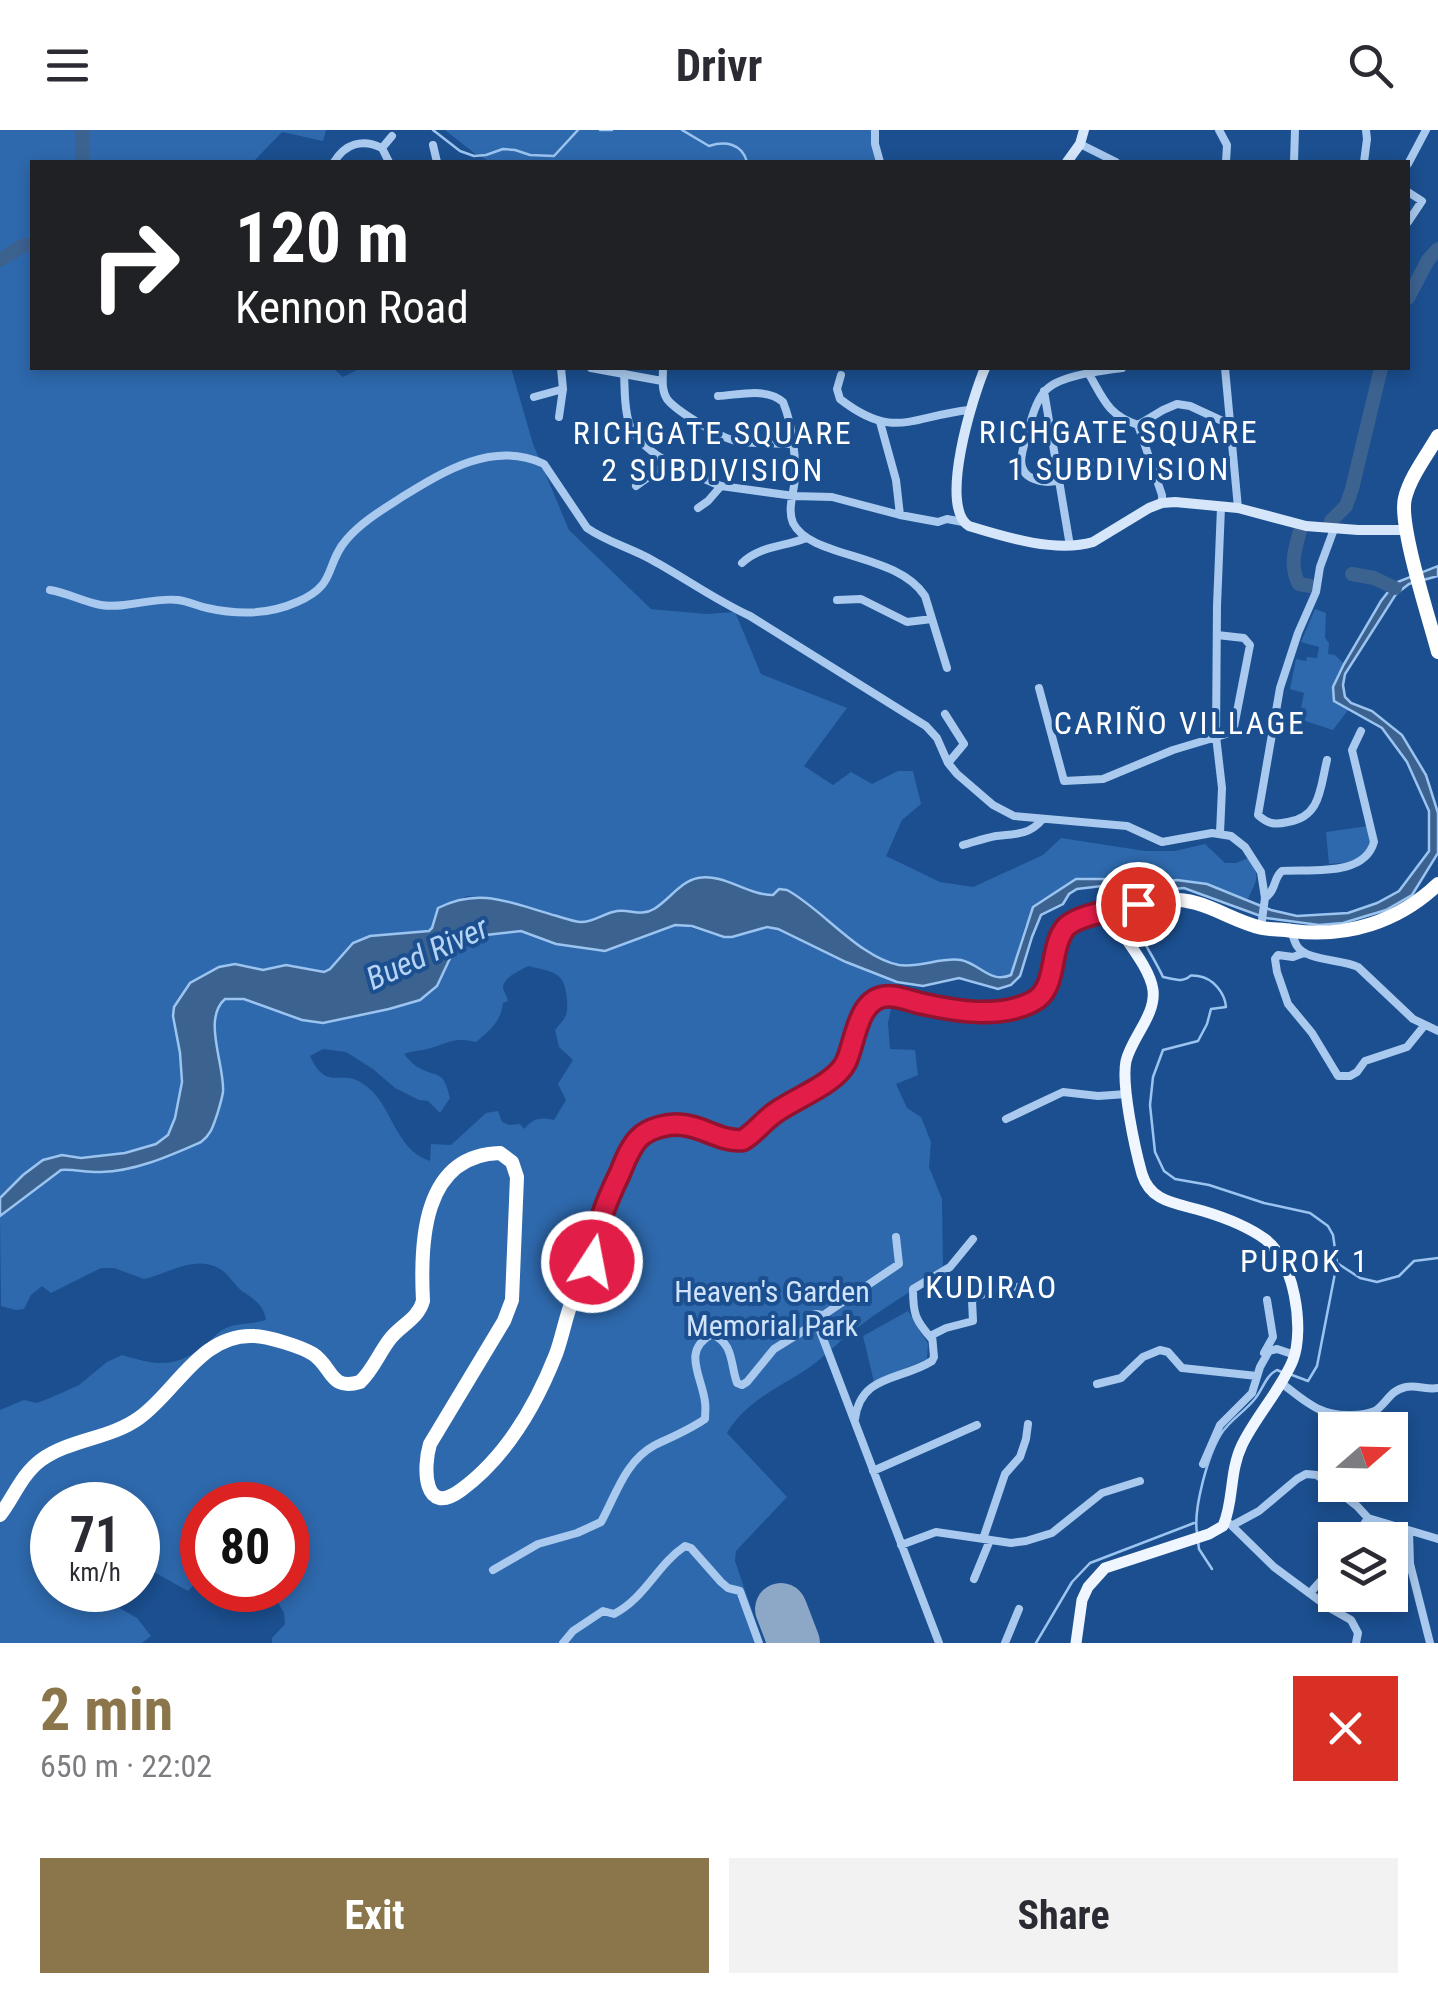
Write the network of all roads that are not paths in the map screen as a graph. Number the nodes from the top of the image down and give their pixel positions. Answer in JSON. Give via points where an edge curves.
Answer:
{"nodes":[{"id":1,"x":875,"y":130,"type":"edge"},
{"id":2,"x":1084,"y":130,"type":"edge"},
{"id":3,"x":1219,"y":130,"type":"edge"},
{"id":4,"x":1295,"y":130,"type":"edge"},
{"id":5,"x":1366,"y":130,"type":"edge"},
{"id":6,"x":1426,"y":130,"type":"edge"},
{"id":7,"x":392,"y":136,"type":"dead end"},
{"id":8,"x":1080,"y":144,"type":"junction"},
{"id":9,"x":433,"y":145,"type":"dead end"},
{"id":10,"x":382,"y":148,"type":"junction"},
{"id":11,"x":335,"y":160,"type":"edge"},
{"id":12,"x":388,"y":160,"type":"edge"},
{"id":13,"x":437,"y":160,"type":"edge"},
{"id":14,"x":879,"y":160,"type":"edge"},
{"id":15,"x":1068,"y":160,"type":"edge"},
{"id":16,"x":1112,"y":160,"type":"edge"},
{"id":17,"x":1226,"y":160,"type":"edge"},
{"id":18,"x":1294,"y":160,"type":"edge"},
{"id":19,"x":1364,"y":160,"type":"edge"},
{"id":20,"x":1410,"y":160,"type":"edge"},
{"id":21,"x":1410,"y":193,"type":"edge"},
{"id":22,"x":1410,"y":219,"type":"edge"},
{"id":23,"x":561,"y":370,"type":"edge"},
{"id":24,"x":601,"y":370,"type":"edge"},
{"id":25,"x":663,"y":370,"type":"edge"},
{"id":26,"x":984,"y":370,"type":"edge"},
{"id":27,"x":1111,"y":370,"type":"edge"},
{"id":28,"x":1225,"y":370,"type":"edge"},
{"id":29,"x":624,"y":374,"type":"junction"},
{"id":30,"x":1089,"y":374,"type":"junction"},
{"id":31,"x":841,"y":375,"type":"dead end"},
{"id":32,"x":662,"y":381,"type":"junction"},
{"id":33,"x":563,"y":389,"type":"junction"},
{"id":34,"x":1044,"y":391,"type":"junction"},
{"id":35,"x":718,"y":396,"type":"dead end"},
{"id":36,"x":534,"y":397,"type":"dead end"},
{"id":37,"x":969,"y":410,"type":"junction"},
{"id":38,"x":559,"y":417,"type":"dead end"},
{"id":39,"x":880,"y":422,"type":"junction"},
{"id":40,"x":1138,"y":425,"type":"junction"},
{"id":41,"x":1232,"y":425,"type":"junction"},
{"id":42,"x":1438,"y":436,"type":"edge"},
{"id":43,"x":792,"y":444,"type":"junction"},
{"id":44,"x":1098,"y":460,"type":"dead end"},
{"id":45,"x":668,"y":463,"type":"junction"},
{"id":46,"x":1060,"y":480,"type":"junction"},
{"id":47,"x":636,"y":486,"type":"dead end"},
{"id":48,"x":722,"y":486,"type":"junction"},
{"id":49,"x":794,"y":496,"type":"junction"},
{"id":50,"x":1162,"y":503,"type":"junction"},
{"id":51,"x":1221,"y":507,"type":"junction"},
{"id":52,"x":698,"y":508,"type":"dead end"},
{"id":53,"x":1238,"y":508,"type":"junction"},
{"id":54,"x":900,"y":515,"type":"junction"},
{"id":55,"x":962,"y":522,"type":"junction"},
{"id":56,"x":1334,"y":529,"type":"junction"},
{"id":57,"x":1406,"y":530,"type":"junction"},
{"id":58,"x":806,"y":538,"type":"junction"},
{"id":59,"x":1070,"y":546,"type":"junction"},
{"id":60,"x":742,"y":562,"type":"dead end"},
{"id":61,"x":50,"y":590,"type":"dead end"},
{"id":62,"x":837,"y":600,"type":"dead end"},
{"id":63,"x":1430,"y":606,"type":"edge"},
{"id":64,"x":932,"y":619,"type":"junction"},
{"id":65,"x":1217,"y":636,"type":"junction"},
{"id":66,"x":1438,"y":652,"type":"edge"},
{"id":67,"x":947,"y":668,"type":"dead end"},
{"id":68,"x":1039,"y":688,"type":"dead end"},
{"id":69,"x":945,"y":714,"type":"dead end"},
{"id":70,"x":1360,"y":732,"type":"dead end"},
{"id":71,"x":1216,"y":736,"type":"junction"},
{"id":72,"x":1327,"y":760,"type":"dead end"},
{"id":73,"x":948,"y":763,"type":"junction"},
{"id":74,"x":1042,"y":820,"type":"junction"},
{"id":75,"x":1220,"y":833,"type":"junction"},
{"id":76,"x":963,"y":846,"type":"dead end"},
{"id":77,"x":1438,"y":884,"type":"edge"},
{"id":78,"x":1264,"y":901,"type":"junction"},
{"id":79,"x":1115,"y":910,"type":"junction"},
{"id":80,"x":1261,"y":924,"type":"junction"},
{"id":81,"x":1291,"y":930,"type":"junction"},
{"id":82,"x":1304,"y":953,"type":"junction"},
{"id":83,"x":1424,"y":1026,"type":"junction"},
{"id":84,"x":1438,"y":1031,"type":"edge"},
{"id":85,"x":1127,"y":1094,"type":"junction"},
{"id":86,"x":1006,"y":1119,"type":"dead end"},
{"id":87,"x":896,"y":1237,"type":"dead end"},
{"id":88,"x":973,"y":1239,"type":"dead end"},
{"id":89,"x":1019,"y":1287,"type":"dead end"},
{"id":90,"x":1267,"y":1300,"type":"dead end"},
{"id":91,"x":815,"y":1327,"type":"junction"},
{"id":92,"x":932,"y":1340,"type":"junction"},
{"id":93,"x":1293,"y":1360,"type":"junction"},
{"id":94,"x":1259,"y":1371,"type":"junction"},
{"id":95,"x":1280,"y":1381,"type":"junction"},
{"id":96,"x":1097,"y":1384,"type":"dead end"},
{"id":97,"x":1438,"y":1388,"type":"edge"},
{"id":98,"x":854,"y":1424,"type":"junction"},
{"id":99,"x":1028,"y":1424,"type":"dead end"},
{"id":100,"x":977,"y":1426,"type":"dead end"},
{"id":101,"x":1203,"y":1464,"type":"dead end"},
{"id":102,"x":873,"y":1472,"type":"junction"},
{"id":103,"x":1140,"y":1481,"type":"dead end"},
{"id":104,"x":0,"y":1515,"type":"edge"},
{"id":105,"x":1368,"y":1518,"type":"junction"},
{"id":106,"x":1365,"y":1522,"type":"edge"},
{"id":107,"x":1229,"y":1523,"type":"junction"},
{"id":108,"x":1409,"y":1532,"type":"junction"},
{"id":109,"x":1438,"y":1538,"type":"edge"},
{"id":110,"x":986,"y":1539,"type":"junction"},
{"id":111,"x":901,"y":1545,"type":"junction"},
{"id":112,"x":493,"y":1570,"type":"dead end"},
{"id":113,"x":974,"y":1579,"type":"dead end"},
{"id":114,"x":1318,"y":1585,"type":"edge"},
{"id":115,"x":1310,"y":1594,"type":"junction"},
{"id":116,"x":1019,"y":1608,"type":"dead end"},
{"id":117,"x":563,"y":1643,"type":"edge"},
{"id":118,"x":758,"y":1643,"type":"edge"},
{"id":119,"x":939,"y":1643,"type":"edge"},
{"id":120,"x":1005,"y":1643,"type":"edge"},
{"id":121,"x":1076,"y":1643,"type":"edge"},
{"id":122,"x":1356,"y":1643,"type":"edge"},
{"id":123,"x":1430,"y":1643,"type":"edge"}],
"edges":[{"from":1,"to":14,"type":"street"},
{"from":2,"to":8,"type":"main road"},
{"from":3,"to":17,"type":"street"},
{"from":4,"to":18,"type":"street"},
{"from":5,"to":19,"type":"street"},
{"from":6,"to":20,"type":"street"},
{"from":7,"to":10,"type":"street"},
{"from":8,"to":15,"type":"main road"},
{"from":8,"to":16,"type":"street"},
{"from":9,"to":13,"type":"street"},
{"from":10,"to":11,"type":"street","via":[[356,143]]},
{"from":10,"to":12,"type":"street"},
{"from":21,"to":22,"type":"street","via":[[1422,201]]},
{"from":23,"to":33,"type":"street"},
{"from":24,"to":29,"type":"street"},
{"from":25,"to":32,"type":"street"},
{"from":26,"to":37,"type":"main road"},
{"from":27,"to":30,"type":"street"},
{"from":28,"to":41,"type":"street"},
{"from":29,"to":32,"type":"street"},
{"from":29,"to":45,"type":"street","via":[[630,425]]},
{"from":30,"to":34,"type":"street"},
{"from":30,"to":40,"type":"street","via":[[1111,412]]},
{"from":31,"to":39,"type":"street","via":[[842,402]]},
{"from":32,"to":43,"type":"street","via":[[672,404],[725,437]]},
{"from":33,"to":36,"type":"street"},
{"from":33,"to":38,"type":"street"},
{"from":34,"to":46,"type":"street"},
{"from":34,"to":46,"type":"street","via":[[1021,466],[1042,483]]},
{"from":35,"to":43,"type":"street","via":[[778,398]]},
{"from":37,"to":39,"type":"street"},
{"from":37,"to":55,"type":"main road","via":[[957,485]]},
{"from":39,"to":54,"type":"street"},
{"from":40,"to":41,"type":"street","via":[[1184,404]]},
{"from":40,"to":50,"type":"street"},
{"from":41,"to":53,"type":"street"},
{"from":42,"to":57,"type":"highway","via":[[1406,494]]},
{"from":43,"to":49,"type":"street"},
{"from":44,"to":46,"type":"street"},
{"from":45,"to":47,"type":"street"},
{"from":45,"to":48,"type":"street"},
{"from":46,"to":59,"type":"street"},
{"from":48,"to":49,"type":"street"},
{"from":48,"to":52,"type":"street"},
{"from":49,"to":54,"type":"street"},
{"from":49,"to":58,"type":"street","via":[[794,525]]},
{"from":50,"to":51,"type":"main road"},
{"from":50,"to":59,"type":"main road","via":[[1092,542]]},
{"from":51,"to":53,"type":"main road"},
{"from":51,"to":65,"type":"street"},
{"from":53,"to":56,"type":"main road"},
{"from":54,"to":55,"type":"street"},
{"from":55,"to":59,"type":"main road"},
{"from":56,"to":57,"type":"main road"},
{"from":56,"to":72,"type":"street","via":[[1280,688],[1258,815],[1277,824],[1309,815]]},
{"from":57,"to":63,"type":"highway"},
{"from":58,"to":60,"type":"street"},
{"from":58,"to":64,"type":"street","via":[[912,581]]},
{"from":61,"to":73,"type":"street","via":[[100,605],[176,599],[231,612],[267,612],[319,590],[343,544],[366,520],[434,478],[473,460],[522,456],[544,464],[587,528],[750,616],[911,716],[932,732]]},
{"from":62,"to":64,"type":"street","via":[[860,599],[907,622]]},
{"from":63,"to":66,"type":"highway"},
{"from":64,"to":67,"type":"street"},
{"from":65,"to":71,"type":"street"},
{"from":65,"to":71,"type":"street","via":[[1244,638],[1250,645],[1236,727]]},
{"from":68,"to":71,"type":"street","via":[[1064,782],[1103,778]]},
{"from":69,"to":73,"type":"street","via":[[964,744]]},
{"from":70,"to":78,"type":"street","via":[[1352,750],[1374,842],[1370,854],[1348,867],[1282,871]]},
{"from":71,"to":75,"type":"street"},
{"from":73,"to":74,"type":"street","via":[[1003,812]]},
{"from":74,"to":75,"type":"street","via":[[1127,826],[1162,842]]},
{"from":74,"to":76,"type":"street","via":[[1024,833]]},
{"from":75,"to":78,"type":"street","via":[[1237,840],[1258,866]]},
{"from":77,"to":81,"type":"highway","via":[[1377,923],[1337,932]]},
{"from":78,"to":80,"type":"street"},
{"from":79,"to":80,"type":"highway","via":[[1161,900],[1204,904]]},
{"from":79,"to":85,"type":"main road","via":[[1154,992],[1125,1066]]},
{"from":79,"to":104,"type":"highway","via":[[1068,926],[1048,982],[1033,1002],[978,1011],[886,995],[862,1016],[845,1065],[743,1140],[678,1124],[639,1138],[602,1210],[589,1272],[530,1411],[456,1494],[442,1498],[429,1490],[426,1458],[512,1300],[517,1178],[500,1153],[470,1161],[438,1189],[425,1233],[420,1312],[391,1338],[360,1382],[340,1384],[301,1349],[260,1336],[231,1338],[174,1381],[141,1418],[39,1461]]},
{"from":80,"to":81,"type":"highway"},
{"from":81,"to":82,"type":"street"},
{"from":82,"to":83,"type":"street","via":[[1350,963]]},
{"from":82,"to":83,"type":"street","via":[[1278,955],[1277,972],[1288,1004],[1338,1076],[1407,1048]]},
{"from":83,"to":84,"type":"street"},
{"from":85,"to":86,"type":"street","via":[[1063,1092]]},
{"from":85,"to":93,"type":"main road","via":[[1142,1174],[1154,1196],[1222,1217],[1273,1247],[1296,1306]]},
{"from":87,"to":91,"type":"street","via":[[898,1264]]},
{"from":88,"to":92,"type":"street","via":[[950,1267],[914,1289],[913,1312]]},
{"from":89,"to":92,"type":"street","via":[[976,1297],[973,1321],[946,1328]]},
{"from":90,"to":94,"type":"street","via":[[1273,1337]]},
{"from":91,"to":98,"type":"street"},
{"from":91,"to":112,"type":"street","via":[[774,1349],[742,1385],[728,1346],[717,1335],[707,1336],[695,1354],[704,1419],[631,1466],[600,1522],[538,1544]]},
{"from":92,"to":98,"type":"street","via":[[932,1361],[864,1393]]},
{"from":93,"to":94,"type":"street","via":[[1269,1351]]},
{"from":93,"to":95,"type":"main road"},
{"from":94,"to":96,"type":"street","via":[[1182,1368],[1160,1350],[1121,1378]]},
{"from":94,"to":101,"type":"street","via":[[1249,1397],[1220,1424]]},
{"from":95,"to":97,"type":"street","via":[[1317,1410],[1336,1415],[1371,1412],[1407,1387]]},
{"from":95,"to":107,"type":"main road","via":[[1234,1464]]},
{"from":98,"to":102,"type":"street"},
{"from":99,"to":110,"type":"street"},
{"from":100,"to":102,"type":"street"},
{"from":102,"to":111,"type":"street"},
{"from":103,"to":110,"type":"street","via":[[1102,1493],[1052,1533],[1012,1544]]},
{"from":105,"to":106,"type":"street"},
{"from":105,"to":107,"type":"street","via":[[1317,1475],[1306,1474],[1259,1512]]},
{"from":105,"to":108,"type":"street"},
{"from":107,"to":115,"type":"street"},
{"from":107,"to":121,"type":"main road","via":[[1105,1568],[1082,1600]]},
{"from":108,"to":109,"type":"street"},
{"from":108,"to":123,"type":"street"},
{"from":110,"to":111,"type":"street","via":[[936,1532]]},
{"from":110,"to":113,"type":"street"},
{"from":111,"to":119,"type":"street"},
{"from":114,"to":115,"type":"street"},
{"from":115,"to":122,"type":"street","via":[[1351,1620]]},
{"from":116,"to":120,"type":"street"},
{"from":117,"to":118,"type":"street","via":[[603,1611],[628,1607],[685,1546],[728,1588],[740,1590]]}]}
